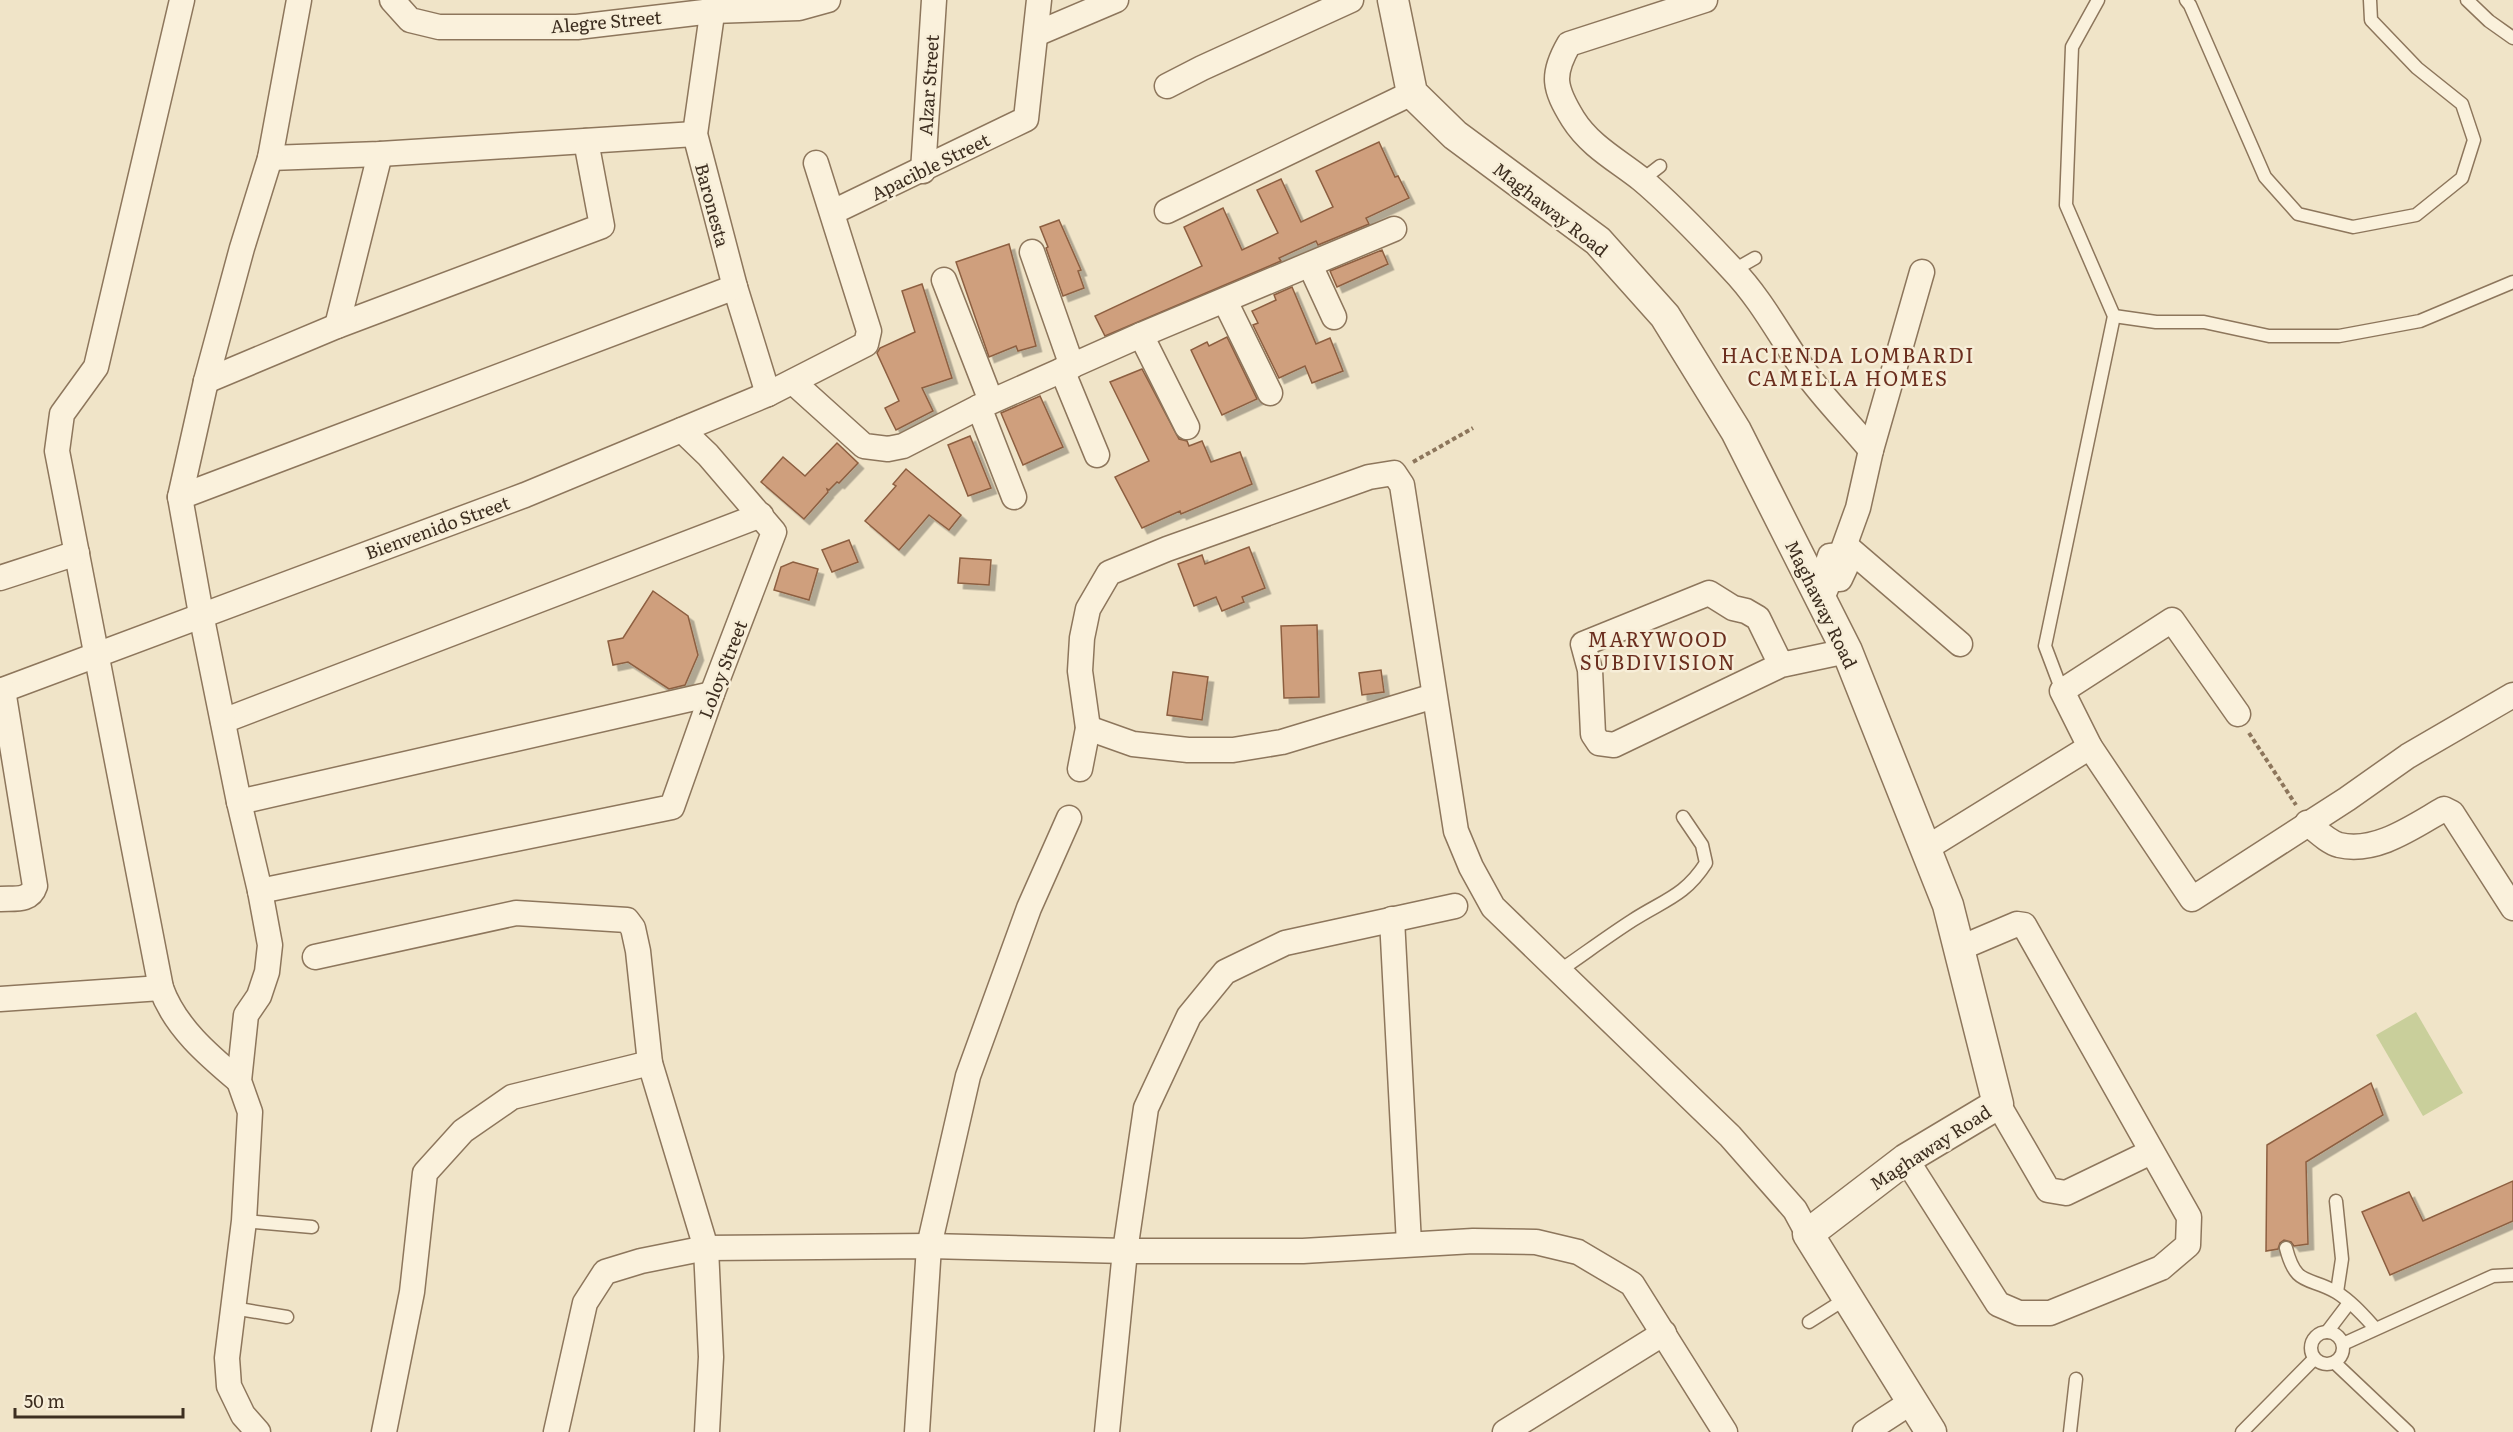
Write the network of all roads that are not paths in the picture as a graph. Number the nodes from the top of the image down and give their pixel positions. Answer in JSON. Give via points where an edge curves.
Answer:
{"nodes":[{"id":1,"x":182,"y":0,"type":"edge"},
{"id":2,"x":299,"y":0,"type":"edge"},
{"id":3,"x":392,"y":0,"type":"edge"},
{"id":4,"x":934,"y":0,"type":"edge"},
{"id":5,"x":1039,"y":0,"type":"edge"},
{"id":6,"x":1116,"y":0,"type":"edge"},
{"id":7,"x":1352,"y":0,"type":"edge"},
{"id":8,"x":1393,"y":0,"type":"edge"},
{"id":9,"x":1705,"y":0,"type":"edge"},
{"id":10,"x":2098,"y":0,"type":"edge"},
{"id":11,"x":2186,"y":0,"type":"edge"},
{"id":12,"x":2370,"y":0,"type":"edge"},
{"id":13,"x":2467,"y":0,"type":"edge"},
{"id":14,"x":826,"y":1,"type":"edge"},
{"id":15,"x":713,"y":5,"type":"edge"},
{"id":16,"x":1036,"y":34,"type":"junction"},
{"id":17,"x":2513,"y":38,"type":"edge"},
{"id":18,"x":1167,"y":86,"type":"dead end"},
{"id":19,"x":1412,"y":93,"type":"junction"},
{"id":20,"x":695,"y":134,"type":"junction"},
{"id":21,"x":586,"y":141,"type":"junction"},
{"id":22,"x":380,"y":154,"type":"junction"},
{"id":23,"x":270,"y":158,"type":"junction"},
{"id":24,"x":816,"y":163,"type":"dead end"},
{"id":25,"x":923,"y":171,"type":"junction"},
{"id":26,"x":1167,"y":211,"type":"dead end"},
{"id":27,"x":833,"y":213,"type":"junction"},
{"id":28,"x":1394,"y":229,"type":"dead end"},
{"id":29,"x":1032,"y":252,"type":"dead end"},
{"id":30,"x":1755,"y":258,"type":"dead end"},
{"id":31,"x":1310,"y":265,"type":"junction"},
{"id":32,"x":1734,"y":270,"type":"junction"},
{"id":33,"x":1922,"y":272,"type":"dead end"},
{"id":34,"x":944,"y":280,"type":"dead end"},
{"id":35,"x":2513,"y":282,"type":"edge"},
{"id":36,"x":735,"y":287,"type":"junction"},
{"id":37,"x":1225,"y":301,"type":"junction"},
{"id":38,"x":2114,"y":316,"type":"junction"},
{"id":39,"x":1334,"y":317,"type":"dead end"},
{"id":40,"x":338,"y":326,"type":"junction"},
{"id":41,"x":1142,"y":335,"type":"junction"},
{"id":42,"x":1067,"y":368,"type":"junction"},
{"id":43,"x":206,"y":381,"type":"junction"},
{"id":44,"x":793,"y":382,"type":"junction"},
{"id":45,"x":1270,"y":393,"type":"dead end"},
{"id":46,"x":768,"y":394,"type":"junction"},
{"id":47,"x":985,"y":404,"type":"junction"},
{"id":48,"x":1186,"y":427,"type":"dead end"},
{"id":49,"x":682,"y":430,"type":"junction"},
{"id":50,"x":1871,"y":450,"type":"junction"},
{"id":51,"x":1097,"y":455,"type":"dead end"},
{"id":52,"x":180,"y":497,"type":"junction"},
{"id":53,"x":1014,"y":497,"type":"dead end"},
{"id":54,"x":768,"y":524,"type":"junction"},
{"id":55,"x":1843,"y":550,"type":"junction"},
{"id":56,"x":77,"y":553,"type":"junction"},
{"id":57,"x":0,"y":578,"type":"edge"},
{"id":58,"x":1826,"y":588,"type":"junction"},
{"id":59,"x":201,"y":614,"type":"junction"},
{"id":60,"x":1959,"y":644,"type":"dead end"},
{"id":61,"x":1847,"y":651,"type":"junction"},
{"id":62,"x":97,"y":654,"type":"junction"},
{"id":63,"x":1781,"y":665,"type":"junction"},
{"id":64,"x":2,"y":690,"type":"edge"},
{"id":65,"x":2062,"y":691,"type":"junction"},
{"id":66,"x":712,"y":694,"type":"junction"},
{"id":67,"x":2513,"y":695,"type":"edge"},
{"id":68,"x":1434,"y":696,"type":"junction"},
{"id":69,"x":2238,"y":714,"type":"road end"},
{"id":70,"x":223,"y":721,"type":"junction"},
{"id":71,"x":1088,"y":728,"type":"junction"},
{"id":72,"x":2090,"y":747,"type":"junction"},
{"id":73,"x":1080,"y":769,"type":"dead end"},
{"id":74,"x":239,"y":802,"type":"junction"},
{"id":75,"x":1683,"y":817,"type":"dead end"},
{"id":76,"x":1069,"y":818,"type":"dead end"},
{"id":77,"x":2307,"y":823,"type":"junction"},
{"id":78,"x":1925,"y":849,"type":"junction"},
{"id":79,"x":260,"y":891,"type":"junction"},
{"id":80,"x":0,"y":899,"type":"edge"},
{"id":81,"x":1455,"y":906,"type":"dead end"},
{"id":82,"x":2513,"y":908,"type":"edge"},
{"id":83,"x":1392,"y":919,"type":"junction"},
{"id":84,"x":1958,"y":949,"type":"junction"},
{"id":85,"x":315,"y":957,"type":"dead end"},
{"id":86,"x":1559,"y":971,"type":"junction"},
{"id":87,"x":161,"y":988,"type":"junction"},
{"id":88,"x":0,"y":999,"type":"edge"},
{"id":89,"x":650,"y":1063,"type":"junction"},
{"id":90,"x":239,"y":1081,"type":"junction"},
{"id":91,"x":1998,"y":1104,"type":"junction"},
{"id":92,"x":2151,"y":1152,"type":"junction"},
{"id":93,"x":1906,"y":1159,"type":"junction"},
{"id":94,"x":2336,"y":1201,"type":"dead end"},
{"id":95,"x":244,"y":1221,"type":"junction"},
{"id":96,"x":312,"y":1227,"type":"dead end"},
{"id":97,"x":1808,"y":1234,"type":"junction"},
{"id":98,"x":1409,"y":1244,"type":"junction"},
{"id":99,"x":929,"y":1246,"type":"junction"},
{"id":100,"x":706,"y":1248,"type":"junction"},
{"id":101,"x":2286,"y":1248,"type":"dead end"},
{"id":102,"x":1125,"y":1251,"type":"junction"},
{"id":103,"x":2513,"y":1275,"type":"edge"},
{"id":104,"x":2337,"y":1293,"type":"junction"},
{"id":105,"x":1848,"y":1297,"type":"junction"},
{"id":106,"x":2349,"y":1303,"type":"junction"},
{"id":107,"x":233,"y":1308,"type":"junction"},
{"id":108,"x":287,"y":1317,"type":"dead end"},
{"id":109,"x":1809,"y":1322,"type":"dead end"},
{"id":110,"x":2375,"y":1328,"type":"junction"},
{"id":111,"x":2327,"y":1332,"type":"junction"},
{"id":112,"x":1664,"y":1333,"type":"junction"},
{"id":113,"x":2343,"y":1344,"type":"junction"},
{"id":114,"x":2314,"y":1359,"type":"junction"},
{"id":115,"x":2335,"y":1363,"type":"junction"},
{"id":116,"x":2076,"y":1379,"type":"dead end"},
{"id":117,"x":1913,"y":1401,"type":"junction"},
{"id":118,"x":258,"y":1432,"type":"edge"},
{"id":119,"x":384,"y":1432,"type":"edge"},
{"id":120,"x":556,"y":1432,"type":"edge"},
{"id":121,"x":707,"y":1432,"type":"edge"},
{"id":122,"x":916,"y":1432,"type":"edge"},
{"id":123,"x":1107,"y":1432,"type":"edge"},
{"id":124,"x":1504,"y":1432,"type":"edge"},
{"id":125,"x":1725,"y":1432,"type":"edge"},
{"id":126,"x":1865,"y":1432,"type":"edge"},
{"id":127,"x":1931,"y":1432,"type":"edge"},
{"id":128,"x":2070,"y":1432,"type":"edge"},
{"id":129,"x":2242,"y":1432,"type":"edge"},
{"id":130,"x":2408,"y":1432,"type":"edge"}],
"edges":[{"from":1,"to":56,"type":"street","via":[[96,367],[62,414],[57,451]]},
{"from":2,"to":23,"type":"street"},
{"from":3,"to":15,"type":"street","name":"Alegre Street","via":[[410,20],[439,27],[577,27]]},
{"from":4,"to":25,"type":"street","name":"Alzar Street"},
{"from":5,"to":16,"type":"street"},
{"from":6,"to":16,"type":"street"},
{"from":7,"to":18,"type":"street"},
{"from":8,"to":19,"type":"street"},
{"from":9,"to":32,"type":"street","via":[[1569,44],[1555,79],[1573,119],[1590,141],[1651,173]]},
{"from":10,"to":38,"type":"lane","via":[[2072,47],[2066,205]]},
{"from":11,"to":12,"type":"lane","via":[[2265,177],[2298,214],[2353,227],[2416,215],[2462,178],[2474,140],[2462,104],[2417,68],[2371,20]]},
{"from":13,"to":17,"type":"lane"},
{"from":14,"to":15,"type":"street","name":"Alegre Street","via":[[799,8]]},
{"from":15,"to":20,"type":"street","name":"Baronesta"},
{"from":16,"to":25,"type":"street","name":"Apacible Street","via":[[1026,119]]},
{"from":19,"to":26,"type":"street"},
{"from":19,"to":58,"type":"street","name":"Maghaway Road","via":[[1455,135],[1598,241],[1665,316]]},
{"from":20,"to":21,"type":"street"},
{"from":20,"to":36,"type":"street","name":"Baronesta"},
{"from":21,"to":22,"type":"street"},
{"from":21,"to":40,"type":"street","via":[[602,226]]},
{"from":22,"to":23,"type":"street"},
{"from":22,"to":40,"type":"street"},
{"from":23,"to":43,"type":"street"},
{"from":24,"to":27,"type":"street"},
{"from":25,"to":27,"type":"street","name":"Apacible Street"},
{"from":27,"to":44,"type":"street","name":"Bienvenido Street","via":[[869,331],[866,344]]},
{"from":28,"to":31,"type":"street"},
{"from":29,"to":42,"type":"street"},
{"from":30,"to":32,"type":"lane"},
{"from":31,"to":37,"type":"street"},
{"from":31,"to":39,"type":"street"},
{"from":32,"to":50,"type":"street","via":[[1804,372]]},
{"from":33,"to":50,"type":"street"},
{"from":34,"to":47,"type":"street"},
{"from":35,"to":38,"type":"lane","via":[[2420,321],[2339,336],[2269,336],[2204,322],[2156,322]]},
{"from":36,"to":46,"type":"street","name":"Baronesta"},
{"from":36,"to":52,"type":"street"},
{"from":37,"to":41,"type":"street"},
{"from":37,"to":45,"type":"street"},
{"from":38,"to":65,"type":"lane","via":[[2046,646]]},
{"from":40,"to":43,"type":"street"},
{"from":41,"to":42,"type":"street"},
{"from":41,"to":48,"type":"street"},
{"from":42,"to":47,"type":"street"},
{"from":42,"to":51,"type":"street"},
{"from":43,"to":52,"type":"street"},
{"from":44,"to":46,"type":"street","name":"Bienvenido Street"},
{"from":44,"to":47,"type":"street","via":[[864,446],[888,449],[903,446]]},
{"from":46,"to":49,"type":"street","name":"Bienvenido Street"},
{"from":47,"to":53,"type":"street"},
{"from":49,"to":54,"type":"street"},
{"from":49,"to":59,"type":"street","name":"Bienvenido Street","via":[[525,495]]},
{"from":50,"to":55,"type":"street","via":[[1858,508]]},
{"from":52,"to":59,"type":"street"},
{"from":54,"to":66,"type":"street","name":"Loloy Street"},
{"from":54,"to":70,"type":"street"},
{"from":55,"to":58,"type":"street","via":[[1830,556],[1825,571]]},
{"from":55,"to":60,"type":"street"},
{"from":56,"to":57,"type":"street"},
{"from":56,"to":62,"type":"street"},
{"from":58,"to":61,"type":"street","name":"Maghaway Road"},
{"from":59,"to":62,"type":"street","name":"Bienvenido Street"},
{"from":59,"to":70,"type":"street"},
{"from":61,"to":63,"type":"street"},
{"from":61,"to":78,"type":"street","name":"Maghaway Road"},
{"from":62,"to":64,"type":"street","name":"Bienvenido Street"},
{"from":62,"to":87,"type":"street"},
{"from":63,"to":63,"type":"street","via":[[1614,745],[1599,743],[1593,734],[1590,670],[1583,644],[1709,593],[1758,618]]},
{"from":64,"to":80,"type":"street","via":[[35,886],[27,898]]},
{"from":65,"to":69,"type":"street","via":[[2172,620]]},
{"from":65,"to":72,"type":"street"},
{"from":66,"to":74,"type":"street"},
{"from":66,"to":79,"type":"street","name":"Loloy Street","via":[[672,807]]},
{"from":67,"to":77,"type":"street","via":[[2408,756]]},
{"from":68,"to":71,"type":"street","via":[[1282,742],[1233,750],[1133,744]]},
{"from":68,"to":71,"type":"street","via":[[1402,485],[1394,473],[1369,477],[1178,544],[1109,573],[1088,609],[1082,638],[1080,671]]},
{"from":68,"to":86,"type":"street","via":[[1456,831],[1471,867],[1493,907]]},
{"from":70,"to":74,"type":"street"},
{"from":71,"to":73,"type":"street"},
{"from":72,"to":77,"type":"street","via":[[2192,899]]},
{"from":72,"to":78,"type":"street"},
{"from":74,"to":79,"type":"street"},
{"from":75,"to":86,"type":"lane","via":[[1702,845],[1706,863],[1696,879],[1682,893],[1634,919]]},
{"from":76,"to":99,"type":"street","via":[[1029,908],[968,1076]]},
{"from":77,"to":82,"type":"street","via":[[2336,844],[2356,845],[2383,841],[2444,808],[2452,813]]},
{"from":78,"to":84,"type":"street","name":"Maghaway Road","via":[[1948,905]]},
{"from":79,"to":90,"type":"street","via":[[270,945],[259,996],[246,1015]]},
{"from":81,"to":83,"type":"street"},
{"from":83,"to":98,"type":"street"},
{"from":83,"to":102,"type":"street","via":[[1285,943],[1225,972],[1189,1016],[1146,1108]]},
{"from":84,"to":91,"type":"street","name":"Maghaway Road"},
{"from":84,"to":92,"type":"street","via":[[2017,924],[2024,925]]},
{"from":85,"to":89,"type":"street","via":[[516,912],[627,920],[638,951]]},
{"from":86,"to":97,"type":"street","via":[[1730,1136],[1795,1210]]},
{"from":87,"to":88,"type":"street"},
{"from":87,"to":90,"type":"street","via":[[166,1002],[201,1050]]},
{"from":89,"to":100,"type":"street"},
{"from":89,"to":119,"type":"street","via":[[512,1096],[463,1131],[425,1173],[412,1292]]},
{"from":90,"to":95,"type":"street","via":[[250,1112]]},
{"from":91,"to":92,"type":"street","via":[[2048,1190],[2066,1193]]},
{"from":91,"to":93,"type":"street","name":"Maghaway Road"},
{"from":92,"to":93,"type":"street","via":[[2189,1217],[2188,1245],[2161,1268],[2050,1313],[2019,1313],[1998,1304]]},
{"from":93,"to":97,"type":"street","name":"Maghaway Road"},
{"from":94,"to":104,"type":"lane","via":[[2342,1259]]},
{"from":95,"to":96,"type":"lane"},
{"from":95,"to":107,"type":"street"},
{"from":97,"to":105,"type":"street"},
{"from":98,"to":102,"type":"street","via":[[1304,1251]]},
{"from":98,"to":112,"type":"street","via":[[1536,1242],[1578,1252],[1632,1284]]},
{"from":99,"to":100,"type":"street"},
{"from":99,"to":102,"type":"street"},
{"from":99,"to":122,"type":"street"},
{"from":100,"to":120,"type":"street","via":[[605,1272],[585,1303]]},
{"from":100,"to":121,"type":"street","via":[[711,1357]]},
{"from":101,"to":104,"type":"lane","via":[[2299,1277]]},
{"from":102,"to":123,"type":"street"},
{"from":103,"to":110,"type":"lane","via":[[2493,1276]]},
{"from":104,"to":106,"type":"lane"},
{"from":105,"to":109,"type":"lane"},
{"from":105,"to":117,"type":"street"},
{"from":106,"to":110,"type":"lane"},
{"from":106,"to":111,"type":"lane"},
{"from":107,"to":108,"type":"lane"},
{"from":107,"to":118,"type":"street","via":[[227,1358],[229,1386],[243,1415]]},
{"from":110,"to":113,"type":"lane"},
{"from":111,"to":113,"type":"lane"},
{"from":111,"to":114,"type":"lane","via":[[2314,1338]]},
{"from":112,"to":124,"type":"street"},
{"from":112,"to":125,"type":"street"},
{"from":113,"to":115,"type":"lane","via":[[2341,1358]]},
{"from":114,"to":115,"type":"lane"},
{"from":114,"to":129,"type":"lane"},
{"from":115,"to":130,"type":"lane"},
{"from":116,"to":128,"type":"lane"},
{"from":117,"to":126,"type":"street"},
{"from":117,"to":127,"type":"street"}]}
